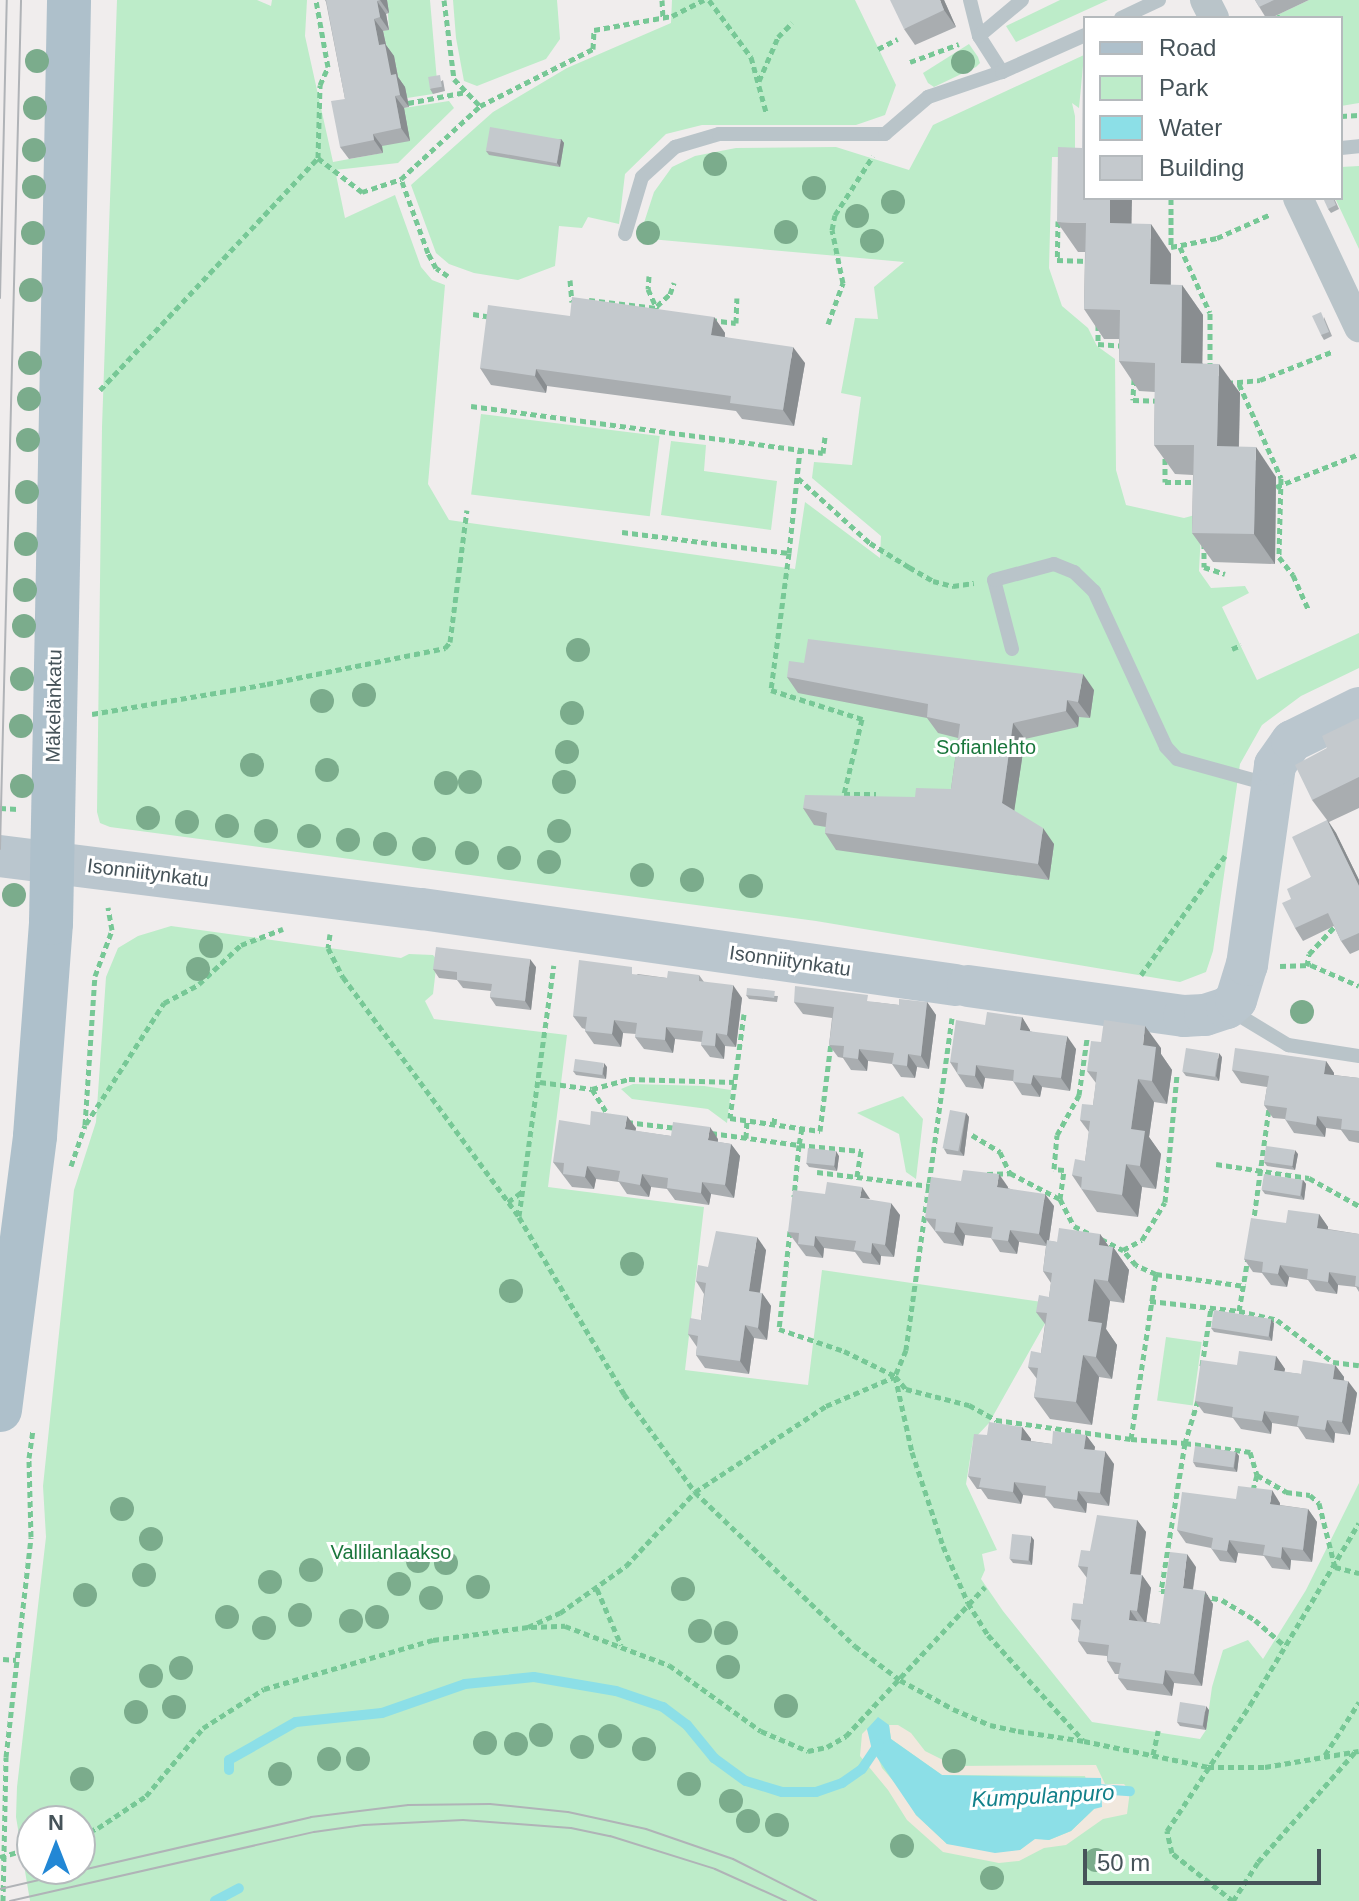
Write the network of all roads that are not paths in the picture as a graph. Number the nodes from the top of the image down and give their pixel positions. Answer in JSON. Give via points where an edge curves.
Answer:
{"nodes":[{"id":1,"x":69,"y":0,"type":"edge"},
{"id":2,"x":970,"y":0,"type":"edge"},
{"id":3,"x":1022,"y":0,"type":"edge"},
{"id":4,"x":1159,"y":0,"type":"edge"},
{"id":5,"x":1125,"y":16,"type":"edge"},
{"id":6,"x":979,"y":36,"type":"junction"},
{"id":7,"x":1083,"y":36,"type":"edge"},
{"id":8,"x":1002,"y":72,"type":"junction"},
{"id":9,"x":1299,"y":200,"type":"edge"},
{"id":10,"x":625,"y":234,"type":"dead end"},
{"id":11,"x":1359,"y":327,"type":"edge"},
{"id":12,"x":1012,"y":649,"type":"dead end"},
{"id":13,"x":1359,"y":708,"type":"edge"},
{"id":14,"x":1271,"y":785,"type":"junction"},
{"id":15,"x":0,"y":856,"type":"edge"},
{"id":16,"x":52,"y":861,"type":"junction"},
{"id":17,"x":1227,"y":1008,"type":"junction"},
{"id":18,"x":1359,"y":1056,"type":"edge"},
{"id":19,"x":5,"y":1326,"type":"edge"},
{"id":20,"x":0,"y":1410,"type":"edge"}],
"edges":[{"from":1,"to":16,"type":"main road","name":"Mäkelänkatu"},
{"from":2,"to":6,"type":"lane"},
{"from":3,"to":6,"type":"lane"},
{"from":4,"to":5,"type":"lane"},
{"from":6,"to":8,"type":"lane"},
{"from":7,"to":8,"type":"lane"},
{"from":8,"to":10,"type":"lane","via":[[928,97],[885,134],[719,134],[675,147],[642,177]]},
{"from":9,"to":11,"type":"street"},
{"from":12,"to":14,"type":"lane","via":[[994,580],[1054,564],[1074,572],[1094,591],[1166,747],[1177,759]]},
{"from":13,"to":14,"type":"street","via":[[1292,741],[1275,765]]},
{"from":14,"to":17,"type":"street","via":[[1247,965],[1236,1000]]},
{"from":15,"to":16,"type":"street","name":"Isonniitynkatu"},
{"from":16,"to":17,"type":"street","name":"Isonniitynkatu","via":[[334,898],[959,994],[1184,1016]]},
{"from":16,"to":19,"type":"main road","name":"Mäkelänkatu","via":[[35,1136]]},
{"from":17,"to":18,"type":"lane","via":[[1288,1045]]},
{"from":19,"to":20,"type":"main road","name":"Mäkelänkatu"}]}
